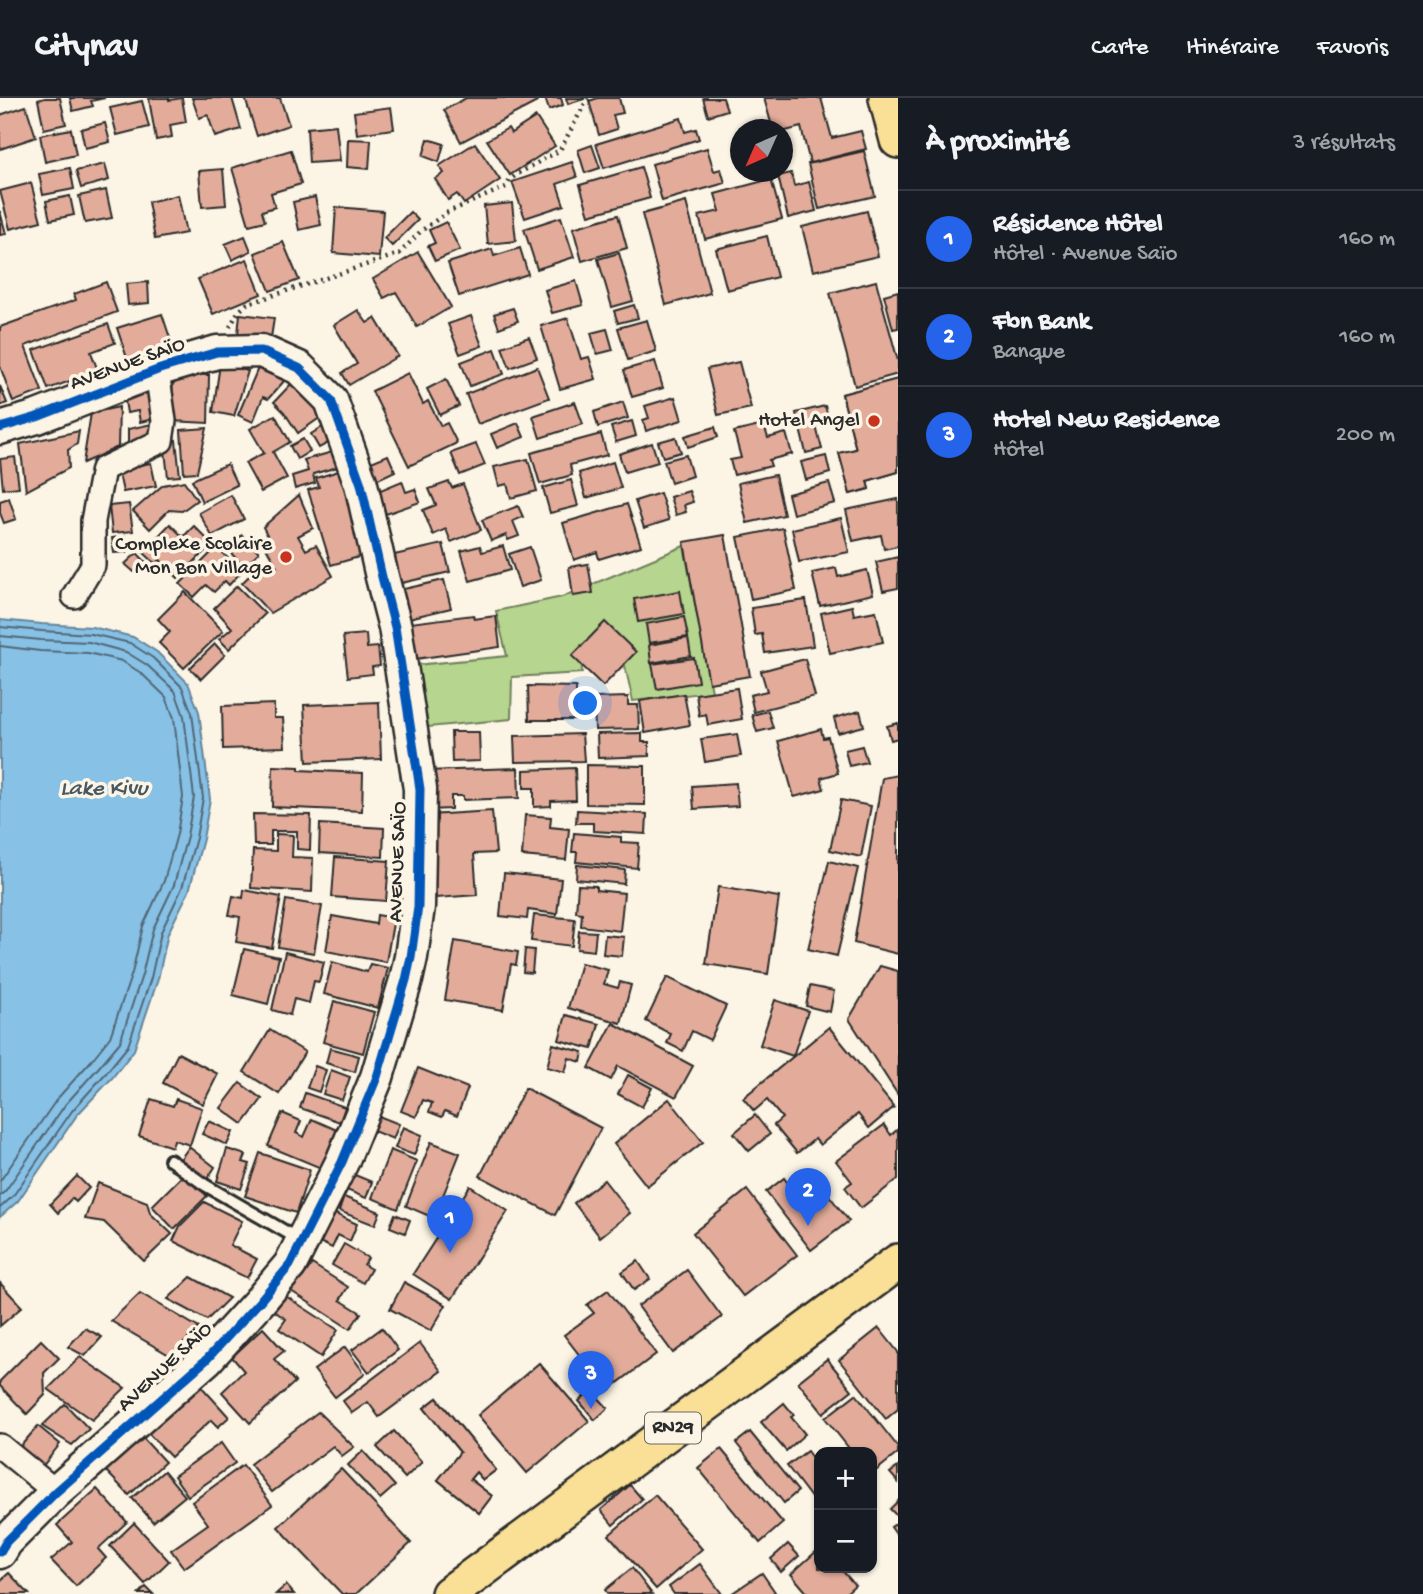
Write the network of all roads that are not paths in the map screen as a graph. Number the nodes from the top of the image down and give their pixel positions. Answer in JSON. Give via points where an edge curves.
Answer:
{"nodes":[{"id":1,"x":887,"y":98,"type":"edge"},
{"id":2,"x":898,"y":140,"type":"edge"},
{"id":3,"x":157,"y":371,"type":"junction"},
{"id":4,"x":0,"y":428,"type":"edge"},
{"id":5,"x":74,"y":596,"type":"dead end"},
{"id":6,"x":170,"y":1160,"type":"dead end"},
{"id":7,"x":302,"y":1242,"type":"junction"},
{"id":8,"x":898,"y":1262,"type":"edge"},
{"id":9,"x":0,"y":1446,"type":"edge"},
{"id":10,"x":56,"y":1492,"type":"junction"},
{"id":11,"x":0,"y":1552,"type":"edge"},
{"id":12,"x":449,"y":1594,"type":"edge"}],
"edges":[{"from":1,"to":2,"type":"main road"},
{"from":3,"to":4,"type":"street","name":"AVENUE SAÏO"},
{"from":3,"to":5,"type":"street","via":[[164,421],[161,440],[103,469],[93,521],[93,565]]},
{"from":3,"to":7,"type":"street","name":"AVENUE SAÏO","via":[[217,352],[261,351],[299,368],[331,400],[361,484],[405,686],[419,789],[418,907],[411,957],[377,1077]]},
{"from":6,"to":7,"type":"lane"},
{"from":7,"to":10,"type":"street","name":"AVENUE SAÏO","via":[[290,1265],[207,1359]]},
{"from":8,"to":12,"type":"main road","number":"RN29"},
{"from":9,"to":10,"type":"street"},
{"from":10,"to":11,"type":"street","name":"AVENUE SAÏO"}]}
